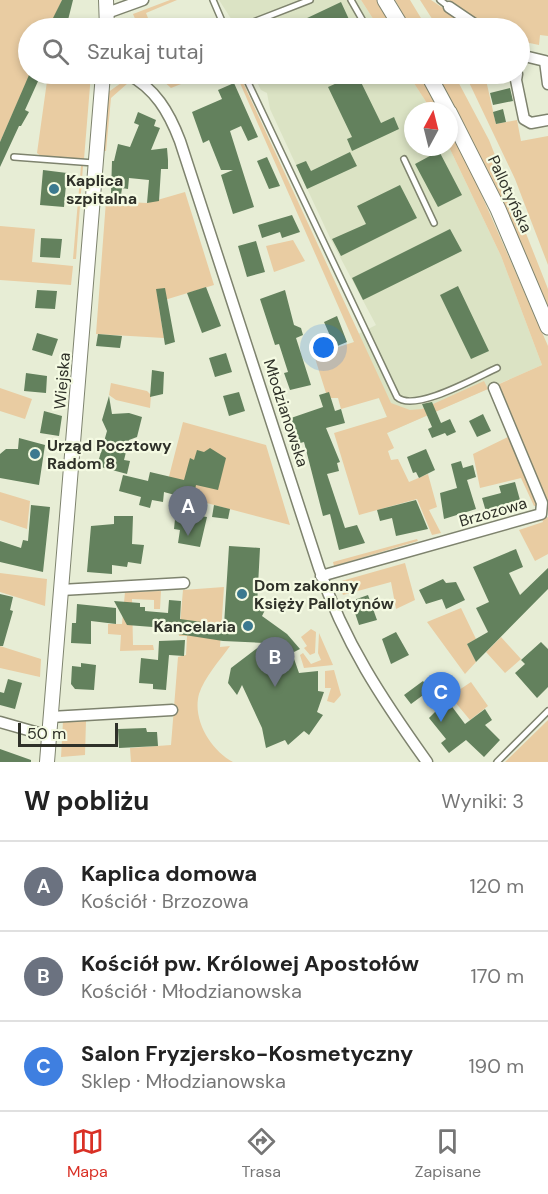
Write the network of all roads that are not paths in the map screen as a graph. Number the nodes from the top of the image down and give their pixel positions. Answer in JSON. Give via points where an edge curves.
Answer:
{"nodes":[{"id":1,"x":143,"y":0,"type":"edge"},
{"id":2,"x":213,"y":0,"type":"edge"},
{"id":3,"x":310,"y":0,"type":"edge"},
{"id":4,"x":351,"y":0,"type":"edge"},
{"id":5,"x":385,"y":0,"type":"edge"},
{"id":6,"x":444,"y":3,"type":"edge"},
{"id":7,"x":107,"y":7,"type":"edge"},
{"id":8,"x":221,"y":18,"type":"edge"},
{"id":9,"x":264,"y":18,"type":"edge"},
{"id":10,"x":361,"y":18,"type":"edge"},
{"id":11,"x":396,"y":18,"type":"edge"},
{"id":12,"x":466,"y":18,"type":"edge"},
{"id":13,"x":530,"y":60,"type":"edge"},
{"id":14,"x":102,"y":84,"type":"edge"},
{"id":15,"x":143,"y":84,"type":"edge"},
{"id":16,"x":249,"y":84,"type":"edge"},
{"id":17,"x":434,"y":84,"type":"edge"},
{"id":18,"x":517,"y":84,"type":"edge"},
{"id":19,"x":548,"y":84,"type":"edge"},
{"id":20,"x":443,"y":102,"type":"edge"},
{"id":21,"x":548,"y":120,"type":"edge"},
{"id":22,"x":458,"y":130,"type":"edge"},
{"id":23,"x":14,"y":157,"type":"dead end"},
{"id":24,"x":404,"y":159,"type":"dead end"},
{"id":25,"x":96,"y":163,"type":"junction"},
{"id":26,"x":434,"y":223,"type":"dead end"},
{"id":27,"x":548,"y":327,"type":"edge"},
{"id":28,"x":497,"y":368,"type":"dead end"},
{"id":29,"x":494,"y":388,"type":"dead end"},
{"id":30,"x":321,"y":576,"type":"junction"},
{"id":31,"x":184,"y":583,"type":"dead end"},
{"id":32,"x":61,"y":590,"type":"junction"},
{"id":33,"x":172,"y":710,"type":"dead end"},
{"id":34,"x":548,"y":711,"type":"edge"},
{"id":35,"x":51,"y":717,"type":"junction"},
{"id":36,"x":0,"y":722,"type":"edge"},
{"id":37,"x":49,"y":736,"type":"junction"},
{"id":38,"x":47,"y":762,"type":"edge"},
{"id":39,"x":427,"y":762,"type":"edge"},
{"id":40,"x":497,"y":762,"type":"edge"}],
"edges":[{"from":1,"to":7,"type":"street"},
{"from":2,"to":8,"type":"lane"},
{"from":3,"to":9,"type":"lane"},
{"from":4,"to":10,"type":"lane"},
{"from":5,"to":11,"type":"main road"},
{"from":6,"to":12,"type":"street"},
{"from":13,"to":19,"type":"street","via":[[545,61]]},
{"from":14,"to":25,"type":"street","name":"Wiejska"},
{"from":15,"to":30,"type":"street","name":"Młodzianowska","via":[[162,103],[177,131]]},
{"from":16,"to":28,"type":"lane","via":[[397,397],[405,402],[420,401]]},
{"from":17,"to":20,"type":"main road","name":"Pallotyńska"},
{"from":18,"to":21,"type":"street","via":[[524,119],[531,123]]},
{"from":22,"to":27,"type":"main road","name":"Pallotyńska","via":[[498,209]]},
{"from":23,"to":25,"type":"lane"},
{"from":24,"to":26,"type":"lane"},
{"from":25,"to":32,"type":"street","name":"Wiejska"},
{"from":29,"to":30,"type":"street","name":"Brzozowa","via":[[543,503],[541,513]]},
{"from":30,"to":39,"type":"street","name":"Młodzianowska","via":[[359,661]]},
{"from":31,"to":32,"type":"street"},
{"from":32,"to":35,"type":"street","name":"Wiejska"},
{"from":33,"to":35,"type":"street"},
{"from":34,"to":40,"type":"lane"},
{"from":35,"to":37,"type":"street","name":"Wiejska"},
{"from":36,"to":37,"type":"street"},
{"from":37,"to":38,"type":"street","name":"Wiejska"}]}
